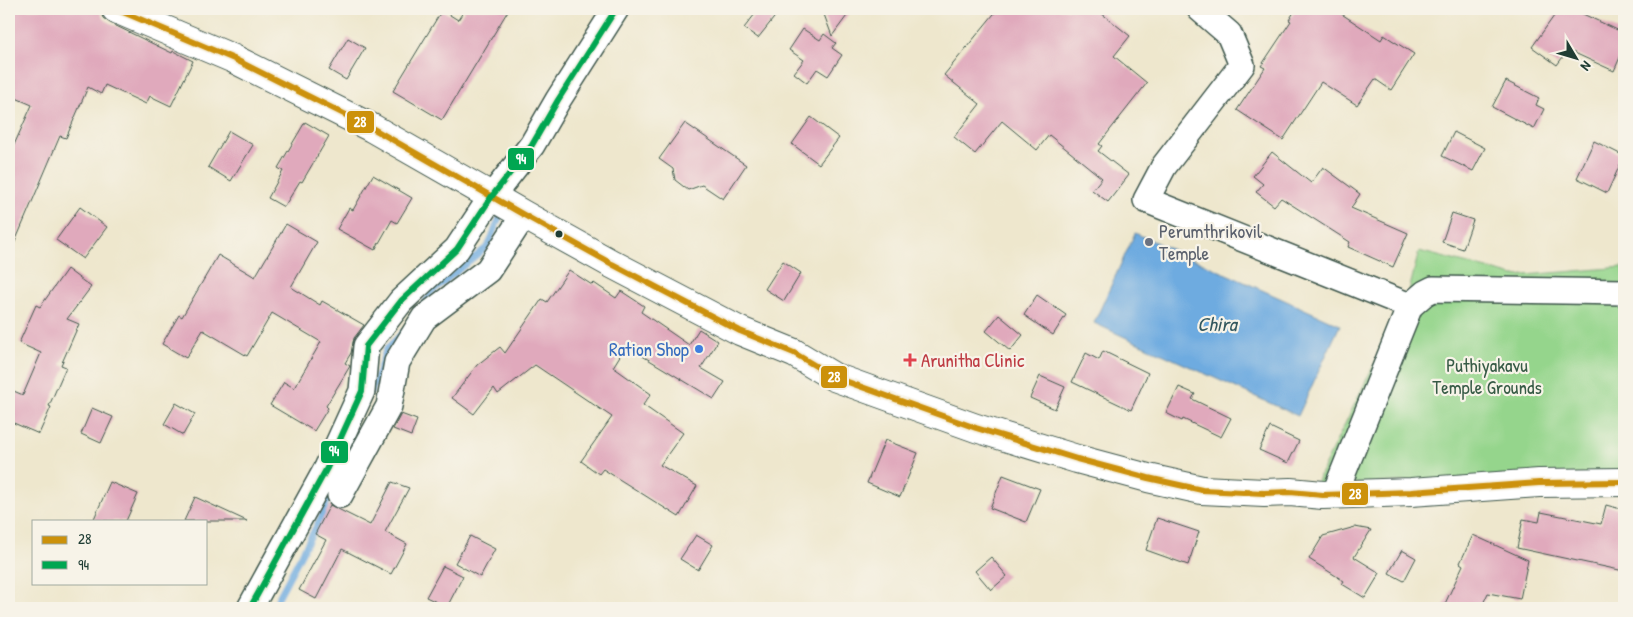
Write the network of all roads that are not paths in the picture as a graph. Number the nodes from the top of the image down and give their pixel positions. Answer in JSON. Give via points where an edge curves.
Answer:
{"nodes":[{"id":1,"x":116,"y":9,"type":"edge"},
{"id":2,"x":616,"y":9,"type":"edge"},
{"id":3,"x":1200,"y":9,"type":"edge"},
{"id":4,"x":492,"y":196,"type":"junction"},
{"id":5,"x":524,"y":215,"type":"junction"},
{"id":6,"x":1624,"y":292,"type":"edge"},
{"id":7,"x":1410,"y":306,"type":"junction"},
{"id":8,"x":1624,"y":482,"type":"edge"},
{"id":9,"x":1335,"y":493,"type":"junction"},
{"id":10,"x":340,"y":495,"type":"dead end"},
{"id":11,"x":250,"y":608,"type":"edge"}],
"edges":[{"from":1,"to":4,"type":"main road","via":[[234,59],[354,119]]},
{"from":2,"to":4,"type":"street","via":[[532,145]]},
{"from":3,"to":7,"type":"street","via":[[1229,34],[1242,65],[1164,166],[1146,200]]},
{"from":4,"to":5,"type":"main road"},
{"from":4,"to":11,"type":"street","via":[[457,249],[401,301],[366,346],[362,392],[327,468]]},
{"from":5,"to":9,"type":"main road","via":[[740,331],[794,353],[834,377],[976,428],[1077,459],[1202,490]]},
{"from":5,"to":10,"type":"street","via":[[488,270],[424,318],[397,362],[389,406]]},
{"from":6,"to":7,"type":"street","via":[[1433,289]]},
{"from":7,"to":9,"type":"street"},
{"from":8,"to":9,"type":"main road"}]}
